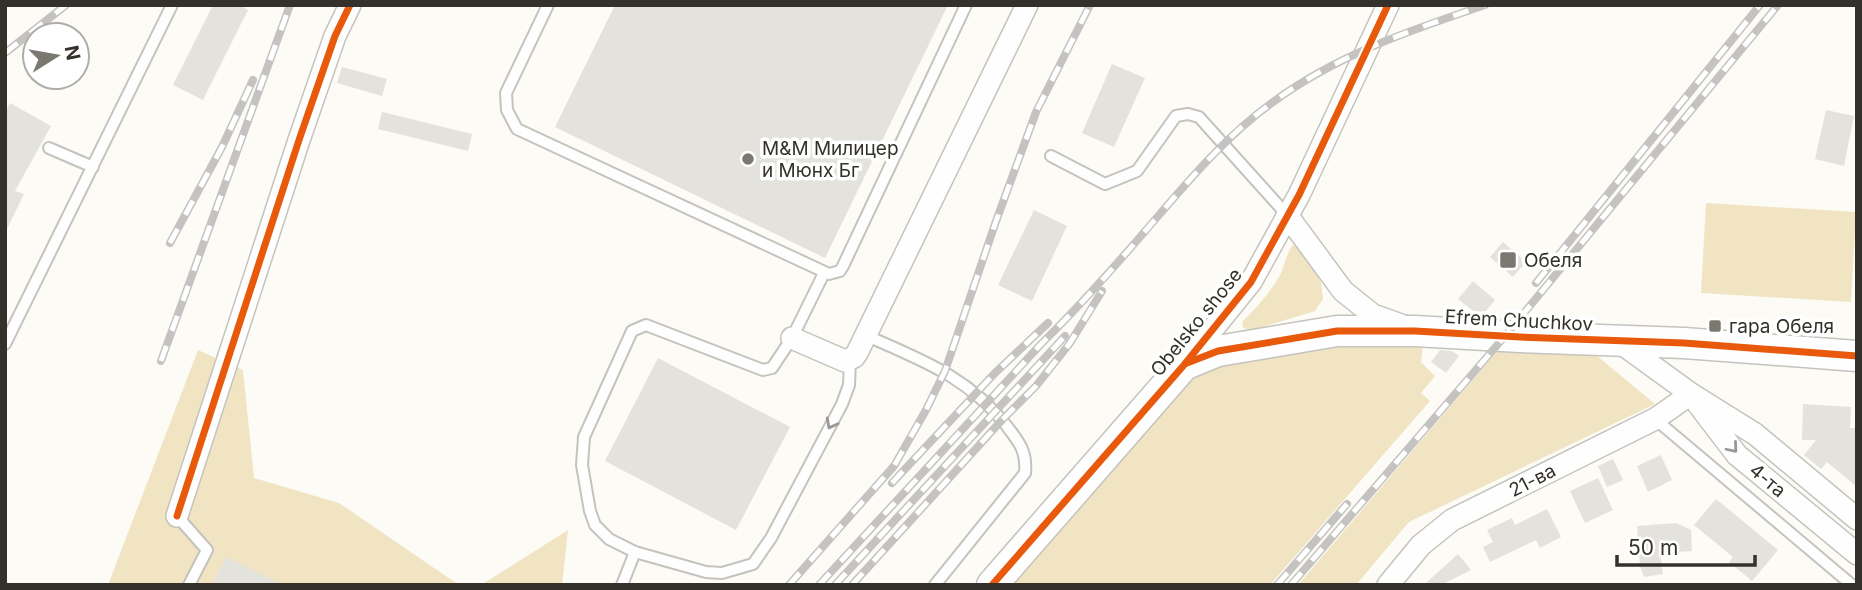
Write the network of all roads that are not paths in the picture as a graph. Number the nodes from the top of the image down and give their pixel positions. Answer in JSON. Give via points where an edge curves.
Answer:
{"nodes":[{"id":1,"x":172,"y":5,"type":"edge"},
{"id":2,"x":350,"y":5,"type":"edge"},
{"id":3,"x":548,"y":5,"type":"edge"},
{"id":4,"x":966,"y":5,"type":"edge"},
{"id":5,"x":1027,"y":5,"type":"edge"},
{"id":6,"x":1388,"y":5,"type":"edge"},
{"id":7,"x":50,"y":148,"type":"dead end"},
{"id":8,"x":1051,"y":156,"type":"dead end"},
{"id":9,"x":93,"y":167,"type":"junction"},
{"id":10,"x":1287,"y":215,"type":"junction"},
{"id":11,"x":824,"y":273,"type":"junction"},
{"id":12,"x":1415,"y":331,"type":"junction"},
{"id":13,"x":865,"y":335,"type":"junction"},
{"id":14,"x":792,"y":338,"type":"junction"},
{"id":15,"x":1618,"y":341,"type":"junction"},
{"id":16,"x":5,"y":344,"type":"edge"},
{"id":17,"x":1857,"y":356,"type":"edge"},
{"id":18,"x":850,"y":360,"type":"junction"},
{"id":19,"x":1184,"y":365,"type":"junction"},
{"id":20,"x":1691,"y":394,"type":"junction"},
{"id":21,"x":1655,"y":419,"type":"junction"},
{"id":22,"x":177,"y":516,"type":"joint"},
{"id":23,"x":1857,"y":519,"type":"edge"},
{"id":24,"x":635,"y":552,"type":"junction"},
{"id":25,"x":1857,"y":554,"type":"edge"},
{"id":26,"x":189,"y":585,"type":"edge"},
{"id":27,"x":622,"y":585,"type":"edge"},
{"id":28,"x":935,"y":585,"type":"edge"},
{"id":29,"x":992,"y":585,"type":"edge"},
{"id":30,"x":1388,"y":585,"type":"edge"},
{"id":31,"x":1853,"y":585,"type":"edge"}],
"edges":[{"from":1,"to":9,"type":"lane"},
{"from":2,"to":22,"type":"street","via":[[299,140]]},
{"from":3,"to":11,"type":"lane","via":[[506,93],[507,110],[517,129]]},
{"from":4,"to":11,"type":"lane","via":[[843,266],[835,273]]},
{"from":5,"to":13,"type":"street"},
{"from":6,"to":10,"type":"street","name":"Obelsko shose"},
{"from":7,"to":9,"type":"lane"},
{"from":8,"to":10,"type":"lane","via":[[1105,184],[1115,181],[1137,172],[1176,116],[1188,114],[1199,117],[1216,134]]},
{"from":9,"to":16,"type":"lane"},
{"from":10,"to":12,"type":"street","via":[[1343,291],[1373,315]]},
{"from":10,"to":19,"type":"street","name":"Obelsko shose","via":[[1251,282]]},
{"from":11,"to":14,"type":"lane"},
{"from":12,"to":15,"type":"street","name":"Efrem Chuchkov"},
{"from":12,"to":19,"type":"street","name":"Efrem Chuchkov","via":[[1337,331],[1218,351]]},
{"from":13,"to":18,"type":"street"},
{"from":13,"to":28,"type":"lane","via":[[945,371],[976,393],[1024,448],[1024,473]]},
{"from":14,"to":18,"type":"street"},
{"from":14,"to":24,"type":"lane","via":[[772,368],[763,370],[646,325],[632,331],[584,437],[582,465],[595,525],[609,539]]},
{"from":15,"to":17,"type":"street","name":"Efrem Chuchkov"},
{"from":15,"to":20,"type":"street","name":"4-та"},
{"from":18,"to":24,"type":"lane","one_way":true,"via":[[842,404],[753,564],[722,573],[706,572]]},
{"from":19,"to":29,"type":"street","name":"Obelsko shose"},
{"from":20,"to":21,"type":"street","name":"21-ва"},
{"from":20,"to":23,"type":"street","name":"4-та","via":[[1755,434]]},
{"from":20,"to":25,"type":"street","name":"4-та","one_way":true,"via":[[1737,455]]},
{"from":21,"to":30,"type":"street","name":"21-ва","via":[[1452,520],[1421,545]]},
{"from":21,"to":31,"type":"lane"},
{"from":22,"to":26,"type":"lane","via":[[207,550]]},
{"from":24,"to":27,"type":"lane"}]}
